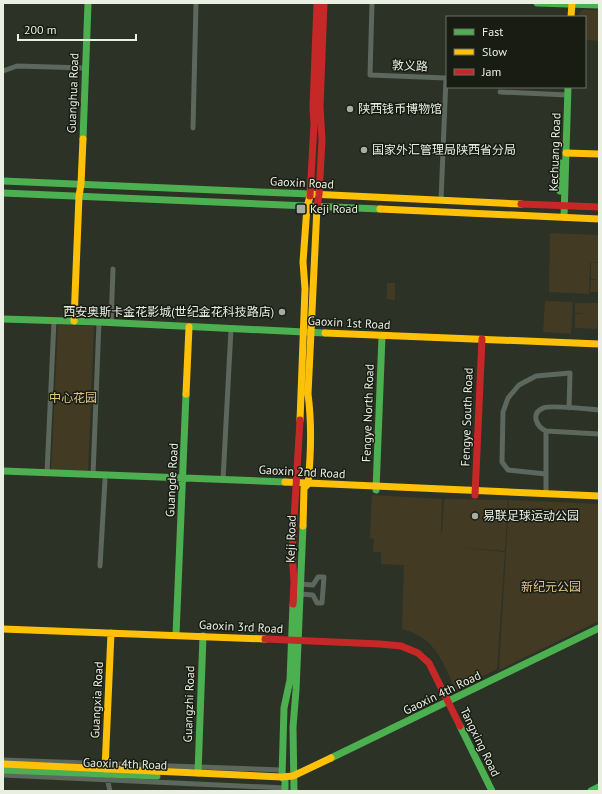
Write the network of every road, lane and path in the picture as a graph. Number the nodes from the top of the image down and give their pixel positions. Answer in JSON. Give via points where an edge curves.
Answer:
{"nodes":[{"id":1,"x":88,"y":3,"type":"edge"},
{"id":2,"x":196,"y":3,"type":"edge"},
{"id":3,"x":317,"y":3,"type":"edge"},
{"id":4,"x":324,"y":3,"type":"edge"},
{"id":5,"x":372,"y":3,"type":"edge"},
{"id":6,"x":537,"y":3,"type":"edge"},
{"id":7,"x":570,"y":4,"type":"edge"},
{"id":8,"x":599,"y":5,"type":"edge"},
{"id":9,"x":566,"y":16,"type":"edge"},
{"id":10,"x":571,"y":16,"type":"edge"},
{"id":11,"x":85,"y":68,"type":"junction"},
{"id":12,"x":3,"y":72,"type":"edge"},
{"id":13,"x":564,"y":88,"type":"edge"},
{"id":14,"x":568,"y":88,"type":"edge"},
{"id":15,"x":500,"y":92,"type":"dead end"},
{"id":16,"x":566,"y":95,"type":"junction"},
{"id":17,"x":193,"y":128,"type":"dead end"},
{"id":18,"x":566,"y":153,"type":"junction"},
{"id":19,"x":599,"y":154,"type":"edge"},
{"id":20,"x":3,"y":181,"type":"edge"},
{"id":21,"x":81,"y":184,"type":"junction"},
{"id":22,"x":3,"y":193,"type":"edge"},
{"id":23,"x":311,"y":194,"type":"junction"},
{"id":24,"x":320,"y":195,"type":"junction"},
{"id":25,"x":81,"y":196,"type":"junction"},
{"id":26,"x":441,"y":200,"type":"junction"},
{"id":27,"x":562,"y":206,"type":"junction"},
{"id":28,"x":307,"y":207,"type":"junction"},
{"id":29,"x":317,"y":207,"type":"junction"},
{"id":30,"x":599,"y":207,"type":"edge"},
{"id":31,"x":561,"y":217,"type":"junction"},
{"id":32,"x":599,"y":218,"type":"edge"},
{"id":33,"x":113,"y":269,"type":"dead end"},
{"id":34,"x":3,"y":319,"type":"edge"},
{"id":35,"x":54,"y":321,"type":"junction"},
{"id":36,"x":76,"y":321,"type":"junction"},
{"id":37,"x":99,"y":322,"type":"junction"},
{"id":38,"x":111,"y":323,"type":"junction"},
{"id":39,"x":189,"y":327,"type":"junction"},
{"id":40,"x":231,"y":329,"type":"junction"},
{"id":41,"x":307,"y":332,"type":"junction"},
{"id":42,"x":382,"y":336,"type":"junction"},
{"id":43,"x":482,"y":340,"type":"junction"},
{"id":44,"x":599,"y":344,"type":"edge"},
{"id":45,"x":569,"y":408,"type":"junction"},
{"id":46,"x":599,"y":410,"type":"edge"},
{"id":47,"x":546,"y":432,"type":"junction"},
{"id":48,"x":599,"y":434,"type":"edge"},
{"id":49,"x":3,"y":471,"type":"edge"},
{"id":50,"x":47,"y":473,"type":"junction"},
{"id":51,"x":546,"y":474,"type":"junction"},
{"id":52,"x":3,"y":475,"type":"edge"},
{"id":53,"x":92,"y":475,"type":"junction"},
{"id":54,"x":105,"y":480,"type":"junction"},
{"id":55,"x":183,"y":480,"type":"junction"},
{"id":56,"x":223,"y":480,"type":"junction"},
{"id":57,"x":296,"y":485,"type":"junction"},
{"id":58,"x":306,"y":486,"type":"junction"},
{"id":59,"x":376,"y":489,"type":"junction"},
{"id":60,"x":475,"y":493,"type":"junction"},
{"id":61,"x":546,"y":494,"type":"junction"},
{"id":62,"x":599,"y":496,"type":"edge"},
{"id":63,"x":599,"y":500,"type":"edge"},
{"id":64,"x":100,"y":566,"type":"dead end"},
{"id":65,"x":300,"y":584,"type":"junction"},
{"id":66,"x":300,"y":594,"type":"junction"},
{"id":67,"x":599,"y":628,"type":"edge"},
{"id":68,"x":3,"y":629,"type":"edge"},
{"id":69,"x":111,"y":633,"type":"junction"},
{"id":70,"x":176,"y":635,"type":"junction"},
{"id":71,"x":203,"y":636,"type":"junction"},
{"id":72,"x":295,"y":640,"type":"junction"},
{"id":73,"x":448,"y":702,"type":"junction"},
{"id":74,"x":3,"y":760,"type":"edge"},
{"id":75,"x":3,"y":764,"type":"edge"},
{"id":76,"x":3,"y":770,"type":"edge"},
{"id":77,"x":198,"y":770,"type":"junction"},
{"id":78,"x":106,"y":772,"type":"junction"},
{"id":79,"x":3,"y":775,"type":"edge"},
{"id":80,"x":293,"y":776,"type":"junction"},
{"id":81,"x":284,"y":782,"type":"edge"},
{"id":82,"x":599,"y":787,"type":"edge"},
{"id":83,"x":110,"y":791,"type":"edge"},
{"id":84,"x":294,"y":791,"type":"edge"},
{"id":85,"x":492,"y":791,"type":"edge"},
{"id":86,"x":591,"y":791,"type":"edge"}],
"edges":[{"from":1,"to":11,"type":"street","name":"Guanghua Road"},
{"from":2,"to":17,"type":"street"},
{"from":3,"to":23,"type":"street"},
{"from":4,"to":24,"type":"street","name":"Keji Road"},
{"from":5,"to":26,"type":"street","name":"敦义路","via":[[370,75],[446,78]]},
{"from":6,"to":7,"type":"street"},
{"from":7,"to":8,"type":"street"},
{"from":7,"to":9,"type":"street"},
{"from":7,"to":10,"type":"street"},
{"from":11,"to":12,"type":"street","via":[[17,66]]},
{"from":11,"to":21,"type":"street","name":"Guanghua Road"},
{"from":13,"to":16,"type":"street","name":"Kechuang Road"},
{"from":14,"to":16,"type":"street","name":"Kechuang Road"},
{"from":15,"to":16,"type":"street"},
{"from":16,"to":18,"type":"street","name":"Kechuang Road"},
{"from":16,"to":27,"type":"street","name":"Kechuang Road"},
{"from":18,"to":19,"type":"street"},
{"from":18,"to":27,"type":"street","name":"Kechuang Road"},
{"from":20,"to":21,"type":"street","name":"Gaoxin Road"},
{"from":21,"to":23,"type":"street","name":"Gaoxin Road"},
{"from":21,"to":25,"type":"street","name":"Guanghua Road"},
{"from":22,"to":25,"type":"street","name":"Gaoxin Road"},
{"from":23,"to":24,"type":"street","name":"Gaoxin Road"},
{"from":23,"to":28,"type":"street","name":"Keji Road"},
{"from":24,"to":26,"type":"street","name":"Gaoxin Road"},
{"from":24,"to":29,"type":"street","name":"Keji Road"},
{"from":25,"to":28,"type":"street","name":"Gaoxin Road"},
{"from":25,"to":36,"type":"street","name":"Guanghua Road"},
{"from":26,"to":27,"type":"street","name":"Gaoxin Road"},
{"from":27,"to":30,"type":"street","name":"Gaoxin Road"},
{"from":27,"to":31,"type":"street","name":"Kechuang Road"},
{"from":28,"to":29,"type":"street","name":"Gaoxin Road"},
{"from":28,"to":41,"type":"street","name":"Keji Road","via":[[304,262]]},
{"from":29,"to":31,"type":"street","name":"Gaoxin Road"},
{"from":29,"to":41,"type":"street","name":"Keji Road"},
{"from":31,"to":32,"type":"street","name":"Gaoxin Road"},
{"from":33,"to":38,"type":"street"},
{"from":34,"to":35,"type":"street"},
{"from":35,"to":36,"type":"street","name":"Gaoxin 1st Road"},
{"from":35,"to":50,"type":"street"},
{"from":36,"to":37,"type":"street","name":"Gaoxin 1st Road"},
{"from":37,"to":38,"type":"street","name":"Gaoxin 1st Road"},
{"from":37,"to":53,"type":"street"},
{"from":38,"to":39,"type":"street","name":"Gaoxin 1st Road"},
{"from":39,"to":40,"type":"street","name":"Gaoxin 1st Road"},
{"from":39,"to":55,"type":"street","name":"Guangde Road"},
{"from":40,"to":41,"type":"street","name":"Gaoxin 1st Road"},
{"from":40,"to":56,"type":"street"},
{"from":41,"to":42,"type":"street","name":"Gaoxin 1st Road"},
{"from":41,"to":57,"type":"street","name":"Keji Road"},
{"from":41,"to":58,"type":"street","name":"Keji Road","via":[[308,394],[312,415]]},
{"from":42,"to":43,"type":"street","name":"Gaoxin 1st Road"},
{"from":42,"to":59,"type":"street","name":"Fengye North Road"},
{"from":43,"to":44,"type":"street","name":"Gaoxin 1st Road"},
{"from":43,"to":60,"type":"street","name":"Fengye South Road"},
{"from":45,"to":46,"type":"street"},
{"from":45,"to":47,"type":"street","via":[[547,407],[538,411],[536,424]]},
{"from":45,"to":51,"type":"street","via":[[570,373],[536,376],[520,385],[508,398],[503,412],[502,462],[505,467],[508,470]]},
{"from":47,"to":48,"type":"street"},
{"from":47,"to":51,"type":"street"},
{"from":49,"to":50,"type":"street","name":"Gaoxin 2nd Road"},
{"from":50,"to":53,"type":"street","name":"Gaoxin 2nd Road"},
{"from":51,"to":61,"type":"street"},
{"from":52,"to":54,"type":"street","name":"Gaoxin 2nd Road"},
{"from":53,"to":55,"type":"street","name":"Gaoxin 2nd Road"},
{"from":54,"to":55,"type":"street","name":"Gaoxin 2nd Road"},
{"from":54,"to":64,"type":"street"},
{"from":55,"to":56,"type":"street","name":"Gaoxin 2nd Road"},
{"from":55,"to":57,"type":"street","name":"Gaoxin 2nd Road"},
{"from":55,"to":70,"type":"street","name":"Guangde Road"},
{"from":56,"to":57,"type":"street","name":"Gaoxin 2nd Road"},
{"from":57,"to":58,"type":"street","name":"Gaoxin 2nd Road"},
{"from":57,"to":72,"type":"street","name":"Keji Road","via":[[292,553]]},
{"from":58,"to":59,"type":"street","name":"Gaoxin 2nd Road"},
{"from":58,"to":65,"type":"street","name":"Keji Road"},
{"from":59,"to":60,"type":"street","name":"Gaoxin 2nd Road"},
{"from":60,"to":61,"type":"street","name":"Gaoxin 2nd Road"},
{"from":60,"to":63,"type":"street","name":"Gaoxin 2nd Road"},
{"from":61,"to":62,"type":"street","name":"Gaoxin 2nd Road"},
{"from":65,"to":66,"type":"street","name":"Keji Road"},
{"from":65,"to":66,"type":"street","via":[[313,585],[318,577],[324,577],[322,603],[317,603],[313,595]]},
{"from":66,"to":72,"type":"street","name":"Keji Road"},
{"from":67,"to":73,"type":"street","name":"Gaoxin 4th Road"},
{"from":68,"to":69,"type":"street","name":"Gaoxin 3rd Road"},
{"from":69,"to":70,"type":"street","name":"Gaoxin 3rd Road"},
{"from":69,"to":78,"type":"street","name":"Guangxia Road"},
{"from":70,"to":71,"type":"street","name":"Gaoxin 3rd Road"},
{"from":71,"to":72,"type":"street","name":"Gaoxin 3rd Road"},
{"from":71,"to":77,"type":"street","name":"Guangzhi Road"},
{"from":72,"to":73,"type":"street","name":"Gaoxin 3rd Road","via":[[380,644],[415,650],[429,663]]},
{"from":72,"to":80,"type":"street","name":"Keji Road"},
{"from":72,"to":81,"type":"street","name":"Keji Road","via":[[284,708]]},
{"from":73,"to":80,"type":"street","name":"Gaoxin 4th Road"},
{"from":73,"to":85,"type":"street","name":"Tangxing Road"},
{"from":74,"to":78,"type":"street","name":"Gaoxin 4th Road"},
{"from":75,"to":78,"type":"street","name":"Gaoxin 4th Road"},
{"from":76,"to":78,"type":"street","name":"Gaoxin 4th Road"},
{"from":77,"to":78,"type":"street","name":"Gaoxin 4th Road"},
{"from":77,"to":81,"type":"street","name":"Gaoxin 4th Road"},
{"from":78,"to":79,"type":"street","name":"Gaoxin 4th Road"},
{"from":78,"to":81,"type":"street","name":"Gaoxin 4th Road"},
{"from":78,"to":83,"type":"street"},
{"from":80,"to":81,"type":"street","name":"Gaoxin 4th Road"},
{"from":80,"to":84,"type":"street","name":"Keji Road"},
{"from":82,"to":86,"type":"street"}]}
